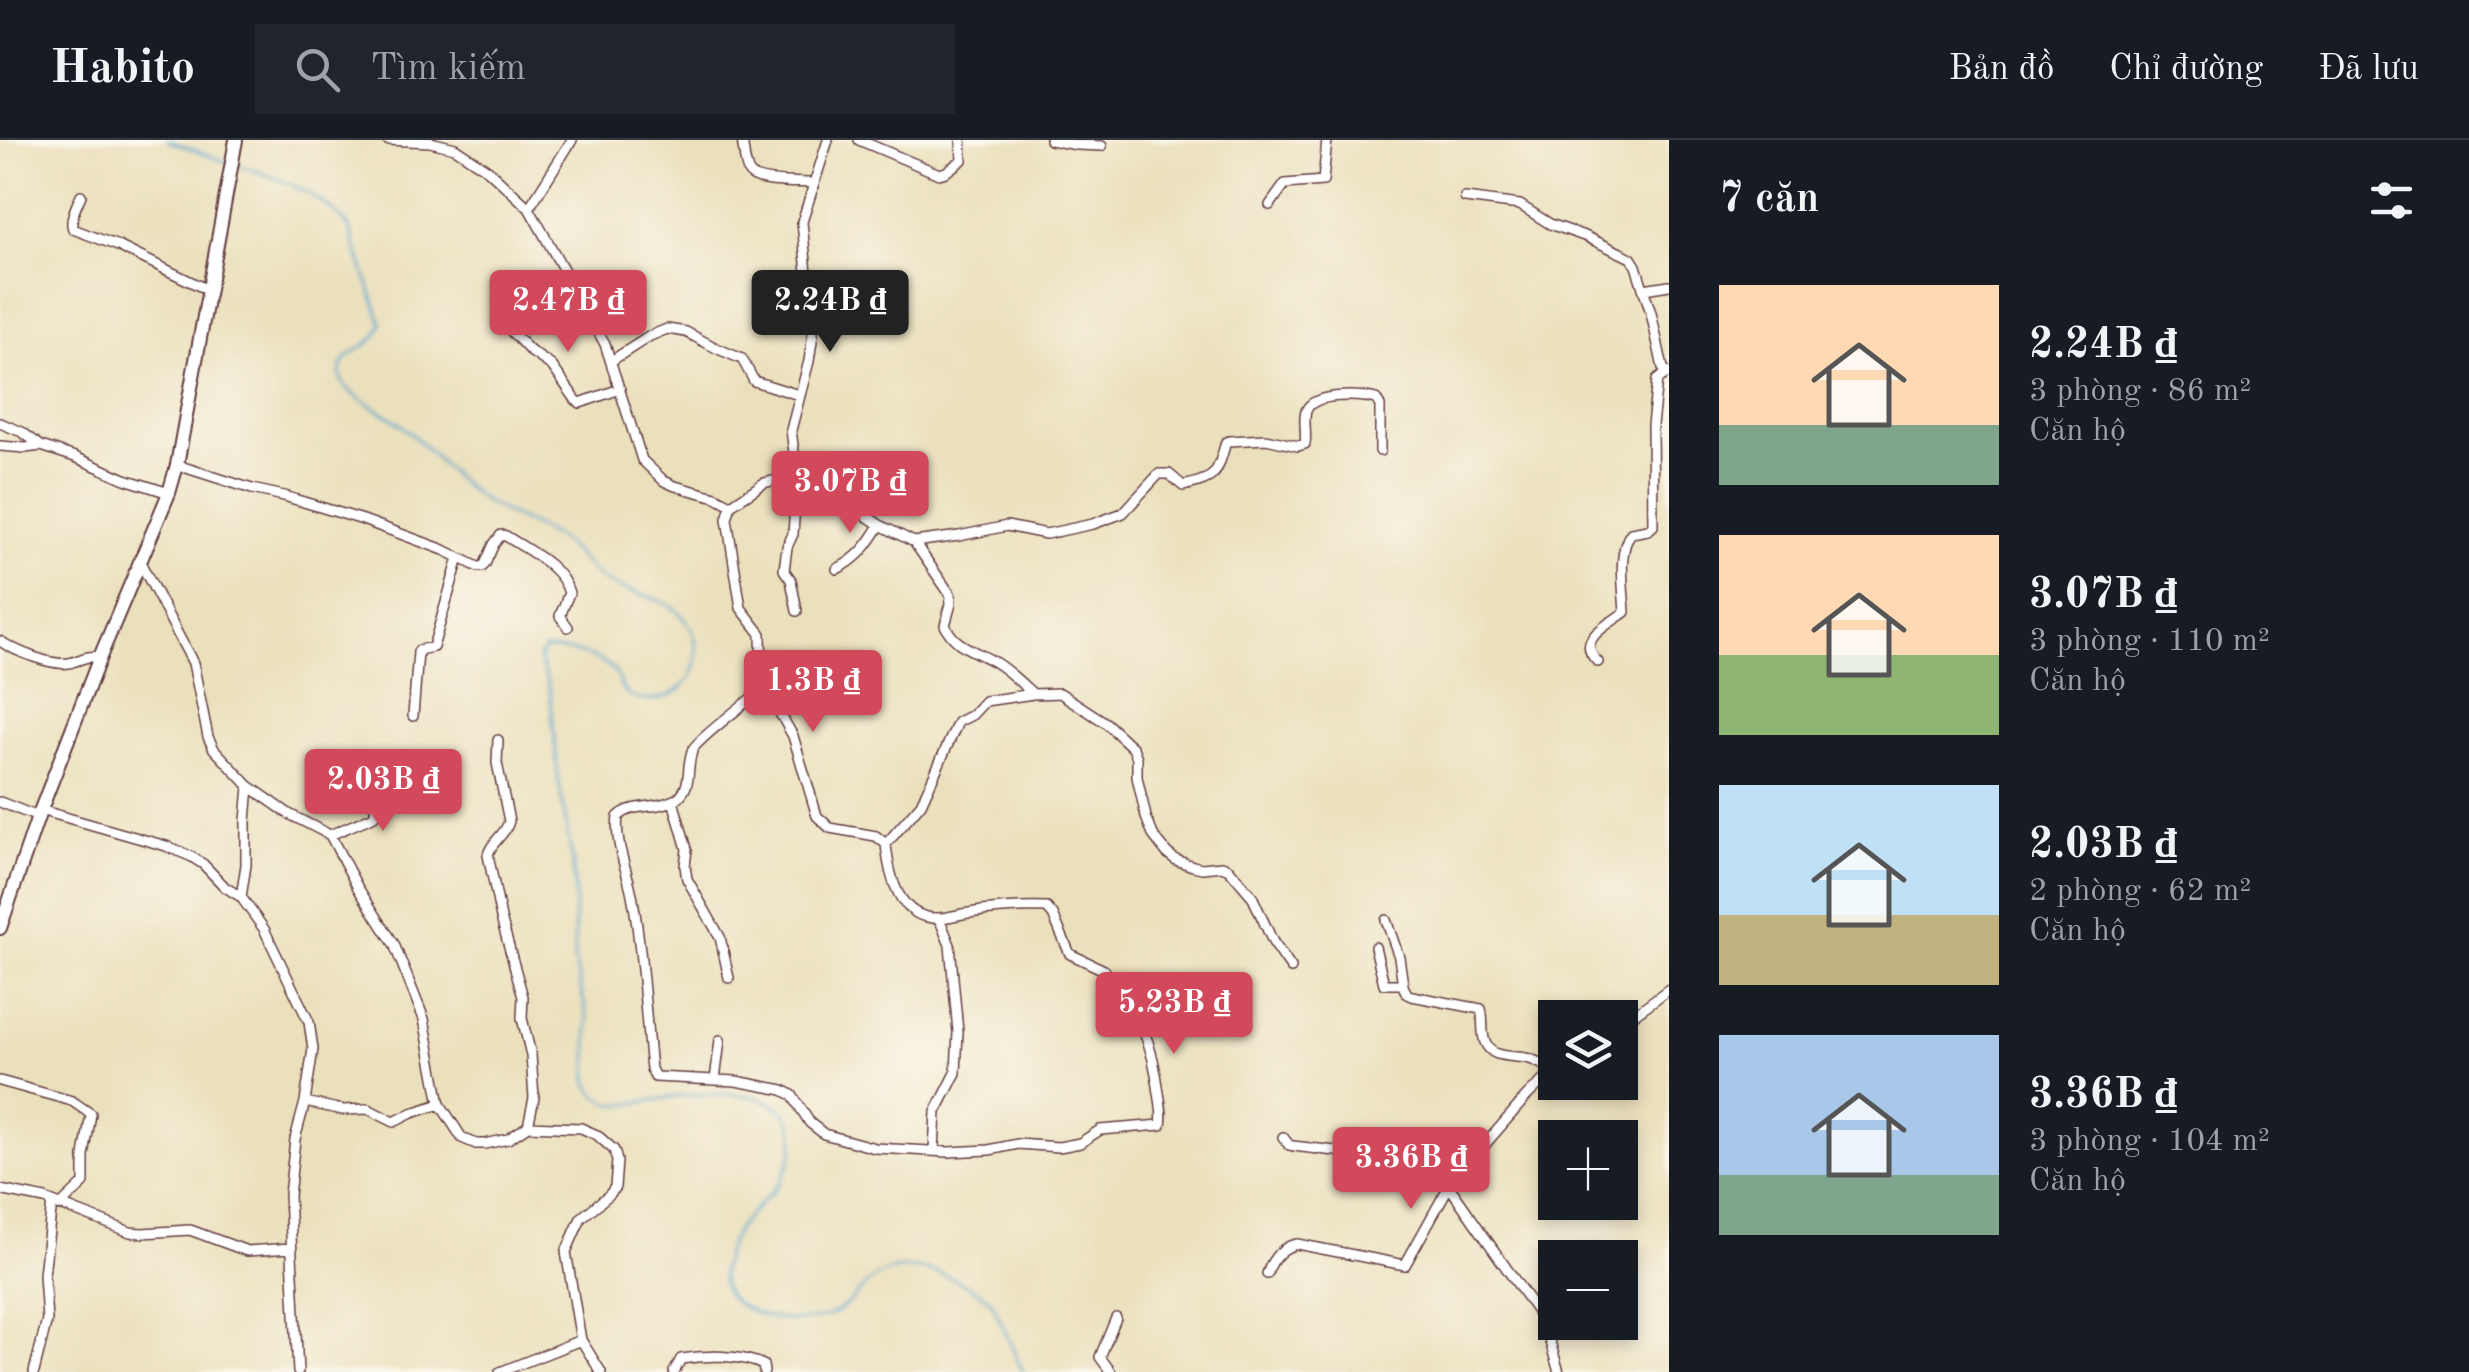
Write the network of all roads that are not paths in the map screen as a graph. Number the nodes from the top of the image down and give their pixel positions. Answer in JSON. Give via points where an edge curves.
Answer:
{"nodes":[{"id":1,"x":236,"y":140,"type":"edge"},
{"id":2,"x":387,"y":140,"type":"edge"},
{"id":3,"x":572,"y":140,"type":"edge"},
{"id":4,"x":742,"y":140,"type":"edge"},
{"id":5,"x":828,"y":140,"type":"edge"},
{"id":6,"x":859,"y":140,"type":"edge"},
{"id":7,"x":961,"y":140,"type":"edge"},
{"id":8,"x":1050,"y":140,"type":"edge"},
{"id":9,"x":1327,"y":140,"type":"edge"},
{"id":10,"x":1102,"y":146,"type":"dead end"},
{"id":11,"x":814,"y":183,"type":"junction"},
{"id":12,"x":81,"y":195,"type":"dead end"},
{"id":13,"x":1464,"y":198,"type":"dead end"},
{"id":14,"x":1270,"y":205,"type":"dead end"},
{"id":15,"x":529,"y":208,"type":"junction"},
{"id":16,"x":1669,"y":285,"type":"edge"},
{"id":17,"x":1644,"y":289,"type":"junction"},
{"id":18,"x":208,"y":290,"type":"junction"},
{"id":19,"x":508,"y":327,"type":"dead end"},
{"id":20,"x":611,"y":361,"type":"junction"},
{"id":21,"x":1668,"y":373,"type":"edge"},
{"id":22,"x":620,"y":389,"type":"junction"},
{"id":23,"x":798,"y":395,"type":"junction"},
{"id":24,"x":0,"y":423,"type":"edge"},
{"id":25,"x":0,"y":446,"type":"edge"},
{"id":26,"x":42,"y":446,"type":"junction"},
{"id":27,"x":1380,"y":451,"type":"dead end"},
{"id":28,"x":176,"y":465,"type":"junction"},
{"id":29,"x":797,"y":475,"type":"junction"},
{"id":30,"x":169,"y":493,"type":"junction"},
{"id":31,"x":731,"y":505,"type":"junction"},
{"id":32,"x":880,"y":524,"type":"junction"},
{"id":33,"x":914,"y":542,"type":"junction"},
{"id":34,"x":460,"y":558,"type":"junction"},
{"id":35,"x":140,"y":562,"type":"junction"},
{"id":36,"x":837,"y":569,"type":"dead end"},
{"id":37,"x":797,"y":611,"type":"dead end"},
{"id":38,"x":568,"y":627,"type":"dead end"},
{"id":39,"x":0,"y":641,"type":"edge"},
{"id":40,"x":100,"y":657,"type":"junction"},
{"id":41,"x":1598,"y":662,"type":"dead end"},
{"id":42,"x":764,"y":688,"type":"junction"},
{"id":43,"x":1034,"y":694,"type":"junction"},
{"id":44,"x":413,"y":716,"type":"dead end"},
{"id":45,"x":498,"y":740,"type":"dead end"},
{"id":46,"x":384,"y":772,"type":"dead end"},
{"id":47,"x":249,"y":786,"type":"junction"},
{"id":48,"x":673,"y":801,"type":"junction"},
{"id":49,"x":0,"y":802,"type":"edge"},
{"id":50,"x":39,"y":814,"type":"junction"},
{"id":51,"x":330,"y":835,"type":"junction"},
{"id":52,"x":886,"y":844,"type":"junction"},
{"id":53,"x":242,"y":898,"type":"junction"},
{"id":54,"x":938,"y":918,"type":"junction"},
{"id":55,"x":1386,"y":920,"type":"dead end"},
{"id":56,"x":0,"y":928,"type":"edge"},
{"id":57,"x":1375,"y":947,"type":"dead end"},
{"id":58,"x":1291,"y":968,"type":"dead end"},
{"id":59,"x":729,"y":978,"type":"dead end"},
{"id":60,"x":1403,"y":985,"type":"junction"},
{"id":61,"x":1669,"y":988,"type":"edge"},
{"id":62,"x":1638,"y":1012,"type":"edge"},
{"id":63,"x":720,"y":1040,"type":"dead end"},
{"id":64,"x":1538,"y":1063,"type":"edge"},
{"id":65,"x":715,"y":1080,"type":"junction"},
{"id":66,"x":0,"y":1081,"type":"edge"},
{"id":67,"x":1538,"y":1086,"type":"edge"},
{"id":68,"x":305,"y":1102,"type":"junction"},
{"id":69,"x":440,"y":1104,"type":"junction"},
{"id":70,"x":528,"y":1126,"type":"junction"},
{"id":71,"x":1283,"y":1137,"type":"dead end"},
{"id":72,"x":934,"y":1151,"type":"junction"},
{"id":73,"x":1448,"y":1186,"type":"junction"},
{"id":74,"x":0,"y":1190,"type":"edge"},
{"id":75,"x":56,"y":1204,"type":"junction"},
{"id":76,"x":290,"y":1248,"type":"junction"},
{"id":77,"x":1266,"y":1274,"type":"dead end"},
{"id":78,"x":1116,"y":1318,"type":"dead end"},
{"id":79,"x":581,"y":1340,"type":"junction"},
{"id":80,"x":34,"y":1372,"type":"edge"},
{"id":81,"x":298,"y":1372,"type":"edge"},
{"id":82,"x":500,"y":1372,"type":"edge"},
{"id":83,"x":601,"y":1372,"type":"edge"},
{"id":84,"x":674,"y":1372,"type":"edge"},
{"id":85,"x":764,"y":1372,"type":"edge"},
{"id":86,"x":1111,"y":1372,"type":"edge"},
{"id":87,"x":1558,"y":1372,"type":"edge"}],
"edges":[{"from":1,"to":18,"type":"street"},
{"from":2,"to":15,"type":"street","via":[[456,148]]},
{"from":3,"to":15,"type":"street"},
{"from":4,"to":11,"type":"street","via":[[753,177]]},
{"from":5,"to":11,"type":"street"},
{"from":6,"to":7,"type":"street","via":[[938,174],[962,160]]},
{"from":8,"to":10,"type":"street"},
{"from":9,"to":14,"type":"street","via":[[1323,181],[1285,184]]},
{"from":11,"to":23,"type":"street","via":[[801,230],[813,334]]},
{"from":12,"to":18,"type":"street","via":[[73,229]]},
{"from":13,"to":17,"type":"street","via":[[1520,205],[1631,258]]},
{"from":15,"to":20,"type":"street"},
{"from":16,"to":17,"type":"street"},
{"from":17,"to":21,"type":"street"},
{"from":18,"to":28,"type":"street"},
{"from":19,"to":22,"type":"street","via":[[552,366],[580,404]]},
{"from":20,"to":22,"type":"street"},
{"from":20,"to":23,"type":"street","via":[[656,332],[680,330],[742,359],[754,381]]},
{"from":21,"to":41,"type":"street","via":[[1657,380],[1652,418],[1653,526],[1626,541],[1624,612],[1595,633],[1590,651]]},
{"from":22,"to":31,"type":"street","via":[[648,467],[664,481]]},
{"from":23,"to":29,"type":"street","via":[[791,430]]},
{"from":24,"to":26,"type":"street"},
{"from":25,"to":26,"type":"street"},
{"from":26,"to":30,"type":"street"},
{"from":27,"to":33,"type":"street","via":[[1376,399],[1318,400],[1305,414],[1304,444],[1229,440],[1214,475],[1183,486],[1159,474],[1124,513],[1110,519],[1046,534],[1007,526]]},
{"from":28,"to":30,"type":"street"},
{"from":28,"to":34,"type":"street","via":[[354,517]]},
{"from":29,"to":31,"type":"street","via":[[764,483]]},
{"from":29,"to":32,"type":"street"},
{"from":29,"to":37,"type":"street","via":[[784,570]]},
{"from":30,"to":35,"type":"street"},
{"from":31,"to":42,"type":"street","via":[[727,519],[740,605],[761,634]]},
{"from":32,"to":33,"type":"street"},
{"from":32,"to":36,"type":"street","via":[[863,550]]},
{"from":33,"to":43,"type":"street","via":[[950,594],[950,635]]},
{"from":34,"to":38,"type":"street","via":[[482,567],[497,538],[506,536],[563,578],[569,594],[560,616]]},
{"from":34,"to":44,"type":"street","via":[[432,648],[418,652]]},
{"from":35,"to":40,"type":"street"},
{"from":35,"to":47,"type":"street","via":[[194,663],[210,743]]},
{"from":39,"to":40,"type":"street","via":[[59,662]]},
{"from":40,"to":50,"type":"street"},
{"from":42,"to":48,"type":"street","via":[[694,747],[686,786]]},
{"from":42,"to":52,"type":"street","via":[[793,736],[820,820]]},
{"from":43,"to":52,"type":"street","via":[[985,701],[958,722],[922,804]]},
{"from":43,"to":58,"type":"street","via":[[1065,695],[1133,748],[1153,836],[1176,860],[1229,869],[1252,896]]},
{"from":45,"to":70,"type":"street","via":[[508,821],[488,855],[523,997],[534,1098]]},
{"from":46,"to":51,"type":"street","via":[[374,783],[374,816]]},
{"from":47,"to":51,"type":"street"},
{"from":47,"to":53,"type":"street"},
{"from":48,"to":59,"type":"street","via":[[686,845],[687,879],[720,937]]},
{"from":48,"to":65,"type":"street","via":[[625,810],[616,823],[637,925],[651,1069],[656,1077]]},
{"from":49,"to":50,"type":"street"},
{"from":50,"to":53,"type":"street","via":[[180,851]]},
{"from":50,"to":56,"type":"street"},
{"from":51,"to":69,"type":"street","via":[[400,956],[424,1019]]},
{"from":52,"to":54,"type":"street","via":[[900,898],[914,913]]},
{"from":53,"to":68,"type":"street","via":[[264,929],[312,1032]]},
{"from":54,"to":72,"type":"street","via":[[950,945],[958,1026],[956,1073],[937,1109]]},
{"from":54,"to":72,"type":"street","via":[[1049,909],[1070,954],[1104,970],[1141,1021],[1156,1066],[1162,1122],[1100,1130],[1073,1145]]},
{"from":55,"to":60,"type":"street"},
{"from":57,"to":60,"type":"street","via":[[1384,984]]},
{"from":60,"to":64,"type":"street","via":[[1412,996],[1481,1009],[1492,1052]]},
{"from":61,"to":62,"type":"street"},
{"from":63,"to":65,"type":"street"},
{"from":65,"to":72,"type":"street","via":[[783,1090],[810,1123],[832,1137],[875,1148]]},
{"from":66,"to":75,"type":"street","via":[[72,1101],[91,1114],[84,1183]]},
{"from":67,"to":73,"type":"street"},
{"from":68,"to":69,"type":"street","via":[[368,1109],[394,1122]]},
{"from":68,"to":76,"type":"street","via":[[291,1171]]},
{"from":69,"to":70,"type":"street","via":[[462,1138],[476,1144],[508,1139]]},
{"from":70,"to":79,"type":"street","via":[[589,1130],[617,1155],[615,1187],[581,1218],[566,1252]]},
{"from":71,"to":73,"type":"street","via":[[1294,1146],[1382,1156]]},
{"from":73,"to":77,"type":"street","via":[[1404,1265],[1297,1244],[1275,1256]]},
{"from":73,"to":87,"type":"street","via":[[1544,1322]]},
{"from":74,"to":75,"type":"street"},
{"from":75,"to":76,"type":"street","via":[[136,1233],[190,1230],[241,1250]]},
{"from":75,"to":80,"type":"street","via":[[44,1275],[47,1320]]},
{"from":76,"to":81,"type":"street"},
{"from":78,"to":86,"type":"street","via":[[1100,1357]]},
{"from":79,"to":82,"type":"street"},
{"from":79,"to":83,"type":"street"},
{"from":84,"to":85,"type":"street","via":[[680,1359],[700,1358],[754,1361]]}]}
